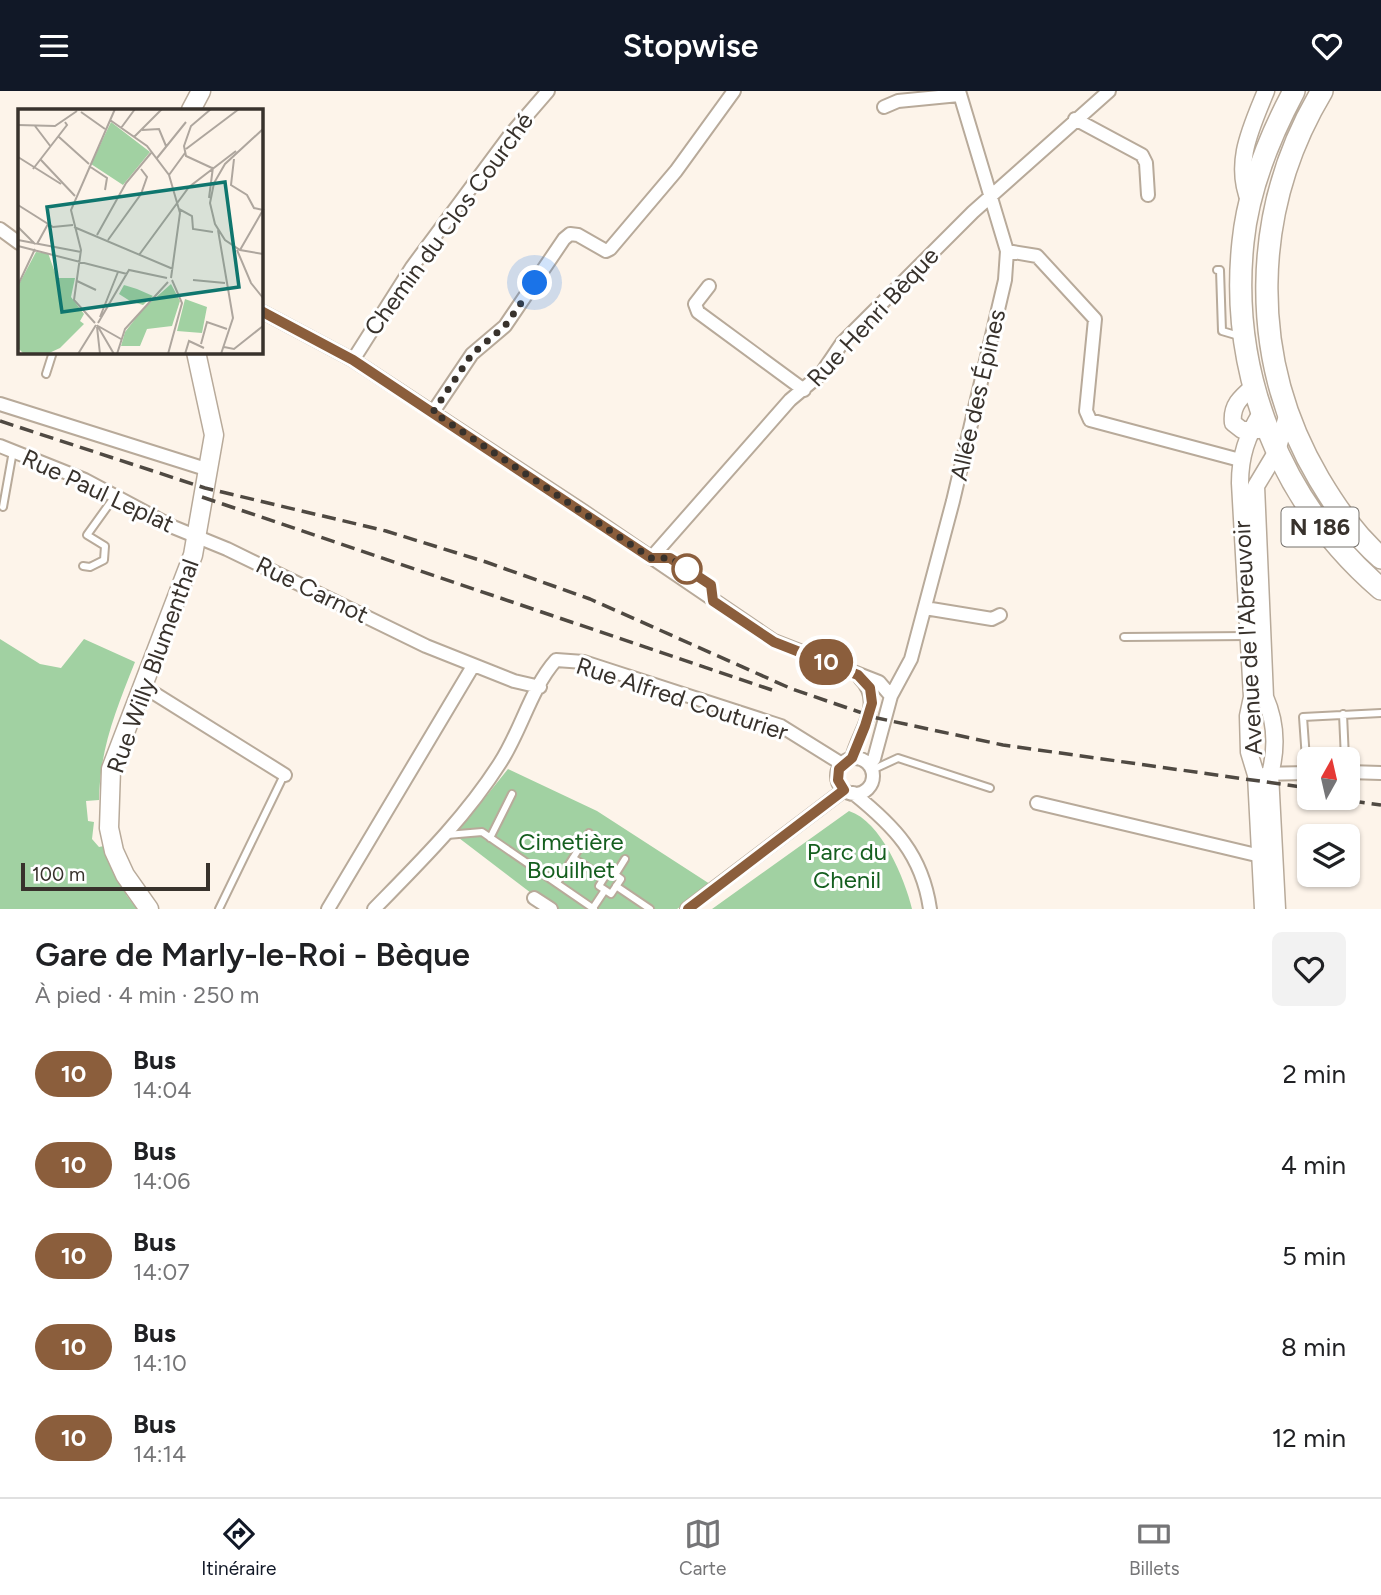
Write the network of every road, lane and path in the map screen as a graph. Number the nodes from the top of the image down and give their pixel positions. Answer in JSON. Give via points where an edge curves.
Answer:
{"nodes":[{"id":1,"x":201,"y":91,"type":"edge"},
{"id":2,"x":548,"y":91,"type":"edge"},
{"id":3,"x":734,"y":91,"type":"edge"},
{"id":4,"x":1109,"y":91,"type":"edge"},
{"id":5,"x":1266,"y":91,"type":"edge"},
{"id":6,"x":1294,"y":91,"type":"edge"},
{"id":7,"x":1322,"y":91,"type":"edge"},
{"id":8,"x":959,"y":93,"type":"edge"},
{"id":9,"x":884,"y":107,"type":"dead end"},
{"id":10,"x":192,"y":109,"type":"edge"},
{"id":11,"x":1075,"y":120,"type":"junction"},
{"id":12,"x":1249,"y":134,"type":"junction"},
{"id":13,"x":1260,"y":173,"type":"junction"},
{"id":14,"x":992,"y":195,"type":"junction"},
{"id":15,"x":1148,"y":195,"type":"dead end"},
{"id":16,"x":1251,"y":205,"type":"junction"},
{"id":17,"x":1276,"y":206,"type":"junction"},
{"id":18,"x":0,"y":229,"type":"edge"},
{"id":19,"x":18,"y":242,"type":"edge"},
{"id":20,"x":1007,"y":251,"type":"junction"},
{"id":21,"x":1217,"y":270,"type":"dead end"},
{"id":22,"x":709,"y":286,"type":"dead end"},
{"id":23,"x":262,"y":312,"type":"edge"},
{"id":24,"x":1245,"y":339,"type":"junction"},
{"id":25,"x":53,"y":353,"type":"edge"},
{"id":26,"x":196,"y":353,"type":"edge"},
{"id":27,"x":353,"y":360,"type":"junction"},
{"id":28,"x":46,"y":375,"type":"dead end"},
{"id":29,"x":1254,"y":386,"type":"junction"},
{"id":30,"x":804,"y":390,"type":"junction"},
{"id":31,"x":0,"y":404,"type":"edge"},
{"id":32,"x":433,"y":412,"type":"junction"},
{"id":33,"x":1270,"y":423,"type":"junction"},
{"id":34,"x":0,"y":446,"type":"edge"},
{"id":35,"x":13,"y":451,"type":"junction"},
{"id":36,"x":1277,"y":451,"type":"junction"},
{"id":37,"x":1240,"y":460,"type":"junction"},
{"id":38,"x":209,"y":470,"type":"junction"},
{"id":39,"x":114,"y":496,"type":"junction"},
{"id":40,"x":3,"y":506,"type":"dead end"},
{"id":41,"x":197,"y":538,"type":"junction"},
{"id":42,"x":651,"y":558,"type":"junction"},
{"id":43,"x":1381,"y":558,"type":"edge"},
{"id":44,"x":83,"y":566,"type":"dead end"},
{"id":45,"x":1381,"y":589,"type":"edge"},
{"id":46,"x":925,"y":607,"type":"junction"},
{"id":47,"x":1000,"y":615,"type":"dead end"},
{"id":48,"x":1255,"y":636,"type":"junction"},
{"id":49,"x":1124,"y":637,"type":"dead end"},
{"id":50,"x":473,"y":666,"type":"junction"},
{"id":51,"x":858,"y":675,"type":"junction"},
{"id":52,"x":141,"y":685,"type":"junction"},
{"id":53,"x":540,"y":687,"type":"junction"},
{"id":54,"x":891,"y":696,"type":"junction"},
{"id":55,"x":1381,"y":713,"type":"edge"},
{"id":56,"x":1343,"y":715,"type":"junction"},
{"id":57,"x":1306,"y":747,"type":"edge"},
{"id":58,"x":1344,"y":747,"type":"edge"},
{"id":59,"x":847,"y":761,"type":"junction"},
{"id":60,"x":871,"y":772,"type":"junction"},
{"id":61,"x":1360,"y":772,"type":"edge"},
{"id":62,"x":1297,"y":773,"type":"edge"},
{"id":63,"x":1381,"y":773,"type":"edge"},
{"id":64,"x":1263,"y":774,"type":"junction"},
{"id":65,"x":285,"y":775,"type":"joint"},
{"id":66,"x":990,"y":788,"type":"dead end"},
{"id":67,"x":849,"y":792,"type":"junction"},
{"id":68,"x":512,"y":794,"type":"dead end"},
{"id":69,"x":1037,"y":803,"type":"dead end"},
{"id":70,"x":880,"y":812,"type":"junction"},
{"id":71,"x":589,"y":833,"type":"dead end"},
{"id":72,"x":446,"y":835,"type":"junction"},
{"id":73,"x":490,"y":838,"type":"junction"},
{"id":74,"x":573,"y":858,"type":"junction"},
{"id":75,"x":1267,"y":858,"type":"junction"},
{"id":76,"x":625,"y":859,"type":"dead end"},
{"id":77,"x":615,"y":875,"type":"junction"},
{"id":78,"x":604,"y":878,"type":"junction"},
{"id":79,"x":557,"y":883,"type":"junction"},
{"id":80,"x":617,"y":886,"type":"junction"},
{"id":81,"x":605,"y":890,"type":"junction"},
{"id":82,"x":534,"y":898,"type":"dead end"},
{"id":83,"x":149,"y":909,"type":"edge"},
{"id":84,"x":219,"y":909,"type":"edge"},
{"id":85,"x":328,"y":909,"type":"edge"},
{"id":86,"x":374,"y":909,"type":"edge"},
{"id":87,"x":551,"y":909,"type":"edge"},
{"id":88,"x":594,"y":909,"type":"edge"},
{"id":89,"x":650,"y":909,"type":"edge"},
{"id":90,"x":687,"y":909,"type":"edge"},
{"id":91,"x":930,"y":909,"type":"edge"},
{"id":92,"x":1263,"y":909,"type":"edge"},
{"id":93,"x":1277,"y":909,"type":"edge"}],
"edges":[{"from":1,"to":10,"type":"main road"},
{"from":2,"to":27,"type":"street","name":"Chemin du Clos Courché","via":[[412,267]]},
{"from":3,"to":32,"type":"street","via":[[676,171],[610,249],[578,235],[564,239],[505,326],[472,354]]},
{"from":4,"to":11,"type":"street","name":"Rue Henri Bèque"},
{"from":5,"to":12,"type":"street"},
{"from":6,"to":13,"type":"main road","number":"N 186"},
{"from":7,"to":17,"type":"main road","number":"N 186","via":[[1292,148]]},
{"from":8,"to":9,"type":"street"},
{"from":8,"to":14,"type":"street","name":"Allée des Épines"},
{"from":11,"to":14,"type":"street","name":"Rue Henri Bèque"},
{"from":11,"to":15,"type":"street","via":[[1142,155]]},
{"from":12,"to":13,"type":"street"},
{"from":12,"to":16,"type":"street","via":[[1242,169]]},
{"from":13,"to":16,"type":"main road","number":"N 186"},
{"from":13,"to":17,"type":"main road"},
{"from":14,"to":20,"type":"street","name":"Allée des Épines"},
{"from":14,"to":30,"type":"street","name":"Rue Henri Bèque","via":[[842,343],[831,363]]},
{"from":16,"to":24,"type":"main road","number":"N 186","via":[[1241,269]]},
{"from":17,"to":33,"type":"main road","number":"N 186","via":[[1267,255]]},
{"from":18,"to":19,"type":"street"},
{"from":20,"to":37,"type":"street","via":[[1037,255],[1095,319],[1086,411],[1090,420]]},
{"from":20,"to":46,"type":"street","name":"Allée des Épines","via":[[989,351]]},
{"from":21,"to":24,"type":"lane","via":[[1222,331]]},
{"from":22,"to":30,"type":"street","via":[[695,304],[698,311]]},
{"from":23,"to":27,"type":"street"},
{"from":24,"to":29,"type":"main road","number":"N 186"},
{"from":25,"to":28,"type":"lane"},
{"from":26,"to":38,"type":"main road","name":"Rue Willy Blumenthal","via":[[214,435]]},
{"from":27,"to":32,"type":"street"},
{"from":29,"to":33,"type":"main road","number":"N 186"},
{"from":29,"to":33,"type":"street","via":[[1232,411],[1233,423]]},
{"from":30,"to":42,"type":"street","name":"Rue Henri Bèque","via":[[790,400]]},
{"from":31,"to":38,"type":"street"},
{"from":32,"to":42,"type":"street"},
{"from":33,"to":36,"type":"main road","number":"N 186"},
{"from":33,"to":37,"type":"street","name":"Avenue de l'Abreuvoir"},
{"from":33,"to":43,"type":"main road","number":"N 186","via":[[1309,462],[1342,518]]},
{"from":34,"to":35,"type":"street","name":"Rue Paul Leplat"},
{"from":35,"to":39,"type":"street","name":"Rue Paul Leplat"},
{"from":35,"to":40,"type":"lane"},
{"from":36,"to":45,"type":"main road","number":"N 186","via":[[1323,531]]},
{"from":36,"to":48,"type":"street","name":"Avenue de l'Abreuvoir","via":[[1256,486]]},
{"from":37,"to":48,"type":"street","name":"Avenue de l'Abreuvoir"},
{"from":38,"to":41,"type":"main road","name":"Rue Willy Blumenthal"},
{"from":39,"to":41,"type":"street","name":"Rue Paul Leplat"},
{"from":39,"to":44,"type":"lane","via":[[87,535],[105,546],[104,560]]},
{"from":41,"to":50,"type":"street","name":"Rue Carnot","via":[[227,548]]},
{"from":41,"to":52,"type":"main road","name":"Rue Willy Blumenthal"},
{"from":42,"to":51,"type":"street","via":[[774,642]]},
{"from":46,"to":47,"type":"street","via":[[992,619]]},
{"from":46,"to":54,"type":"street","name":"Allée des Épines","via":[[911,659]]},
{"from":48,"to":49,"type":"lane"},
{"from":48,"to":64,"type":"street","name":"Avenue de l'Abreuvoir","via":[[1249,752]]},
{"from":48,"to":64,"type":"street","name":"Avenue de l'Abreuvoir","via":[[1274,729],[1274,757]]},
{"from":50,"to":53,"type":"street","name":"Rue Carnot"},
{"from":50,"to":85,"type":"street"},
{"from":51,"to":54,"type":"street","via":[[879,682]]},
{"from":51,"to":59,"type":"street","via":[[870,688],[872,703]]},
{"from":52,"to":65,"type":"street"},
{"from":52,"to":83,"type":"main road","name":"Rue Willy Blumenthal","via":[[111,769],[109,828],[125,875]]},
{"from":53,"to":59,"type":"street","name":"Rue Alfred Couturier","via":[[556,660],[584,662],[782,726]]},
{"from":53,"to":72,"type":"street","via":[[502,761]]},
{"from":54,"to":60,"type":"street","name":"Allée des Épines"},
{"from":55,"to":56,"type":"lane"},
{"from":56,"to":57,"type":"lane","via":[[1303,717]]},
{"from":56,"to":58,"type":"lane"},
{"from":59,"to":60,"type":"street","via":[[861,759]]},
{"from":59,"to":67,"type":"street","via":[[838,780]]},
{"from":60,"to":66,"type":"lane","via":[[898,758]]},
{"from":60,"to":67,"type":"street","via":[[865,791]]},
{"from":60,"to":70,"type":"street"},
{"from":61,"to":63,"type":"street"},
{"from":62,"to":64,"type":"street"},
{"from":64,"to":75,"type":"street","name":"Avenue de l'Abreuvoir"},
{"from":65,"to":84,"type":"lane"},
{"from":67,"to":70,"type":"street"},
{"from":67,"to":90,"type":"street"},
{"from":68,"to":73,"type":"lane"},
{"from":69,"to":75,"type":"street"},
{"from":70,"to":91,"type":"street","via":[[911,852]]},
{"from":71,"to":74,"type":"lane"},
{"from":72,"to":73,"type":"lane","via":[[482,832]]},
{"from":72,"to":86,"type":"street"},
{"from":73,"to":79,"type":"lane"},
{"from":74,"to":78,"type":"lane"},
{"from":74,"to":79,"type":"lane"},
{"from":75,"to":92,"type":"street","name":"Avenue de l'Abreuvoir"},
{"from":75,"to":93,"type":"street","name":"Avenue de l'Abreuvoir"},
{"from":76,"to":77,"type":"lane"},
{"from":77,"to":78,"type":"lane","via":[[609,870]]},
{"from":77,"to":80,"type":"lane","via":[[621,879]]},
{"from":78,"to":81,"type":"lane","via":[[599,886]]},
{"from":79,"to":88,"type":"lane"},
{"from":80,"to":81,"type":"lane","via":[[611,894]]},
{"from":80,"to":89,"type":"lane"},
{"from":81,"to":88,"type":"lane"},
{"from":82,"to":87,"type":"street"}]}
